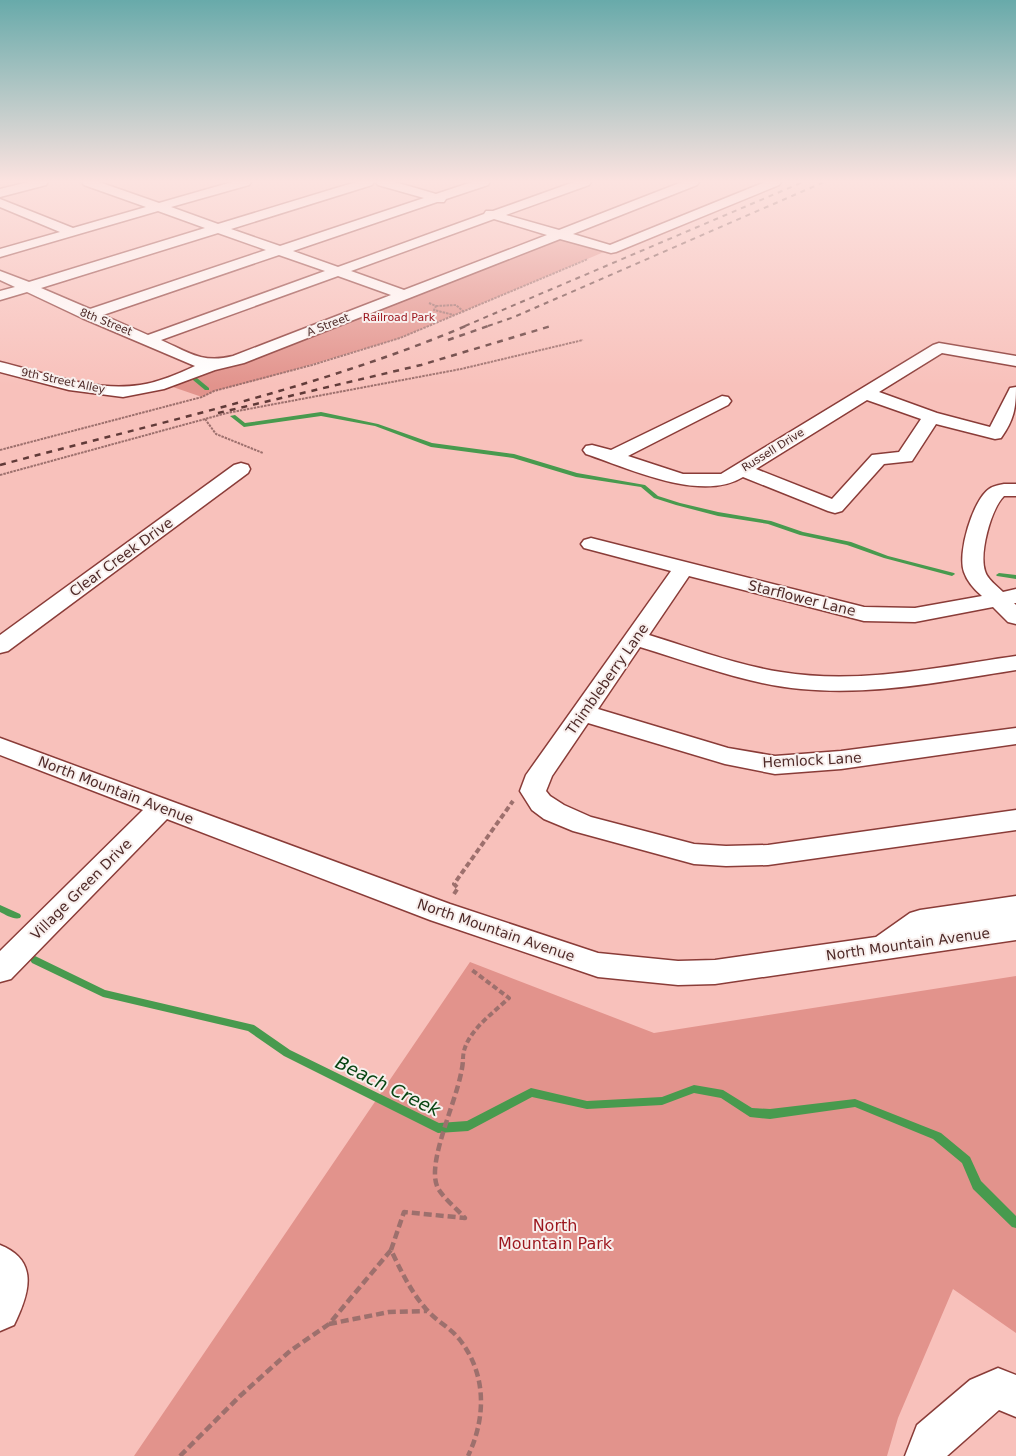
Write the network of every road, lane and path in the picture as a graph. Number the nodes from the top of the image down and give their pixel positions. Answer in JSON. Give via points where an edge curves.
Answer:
{"nodes":[{"id":1,"x":150,"y":250,"type":"edge"},
{"id":2,"x":279,"y":250,"type":"joint"},
{"id":3,"x":397,"y":250,"type":"edge"},
{"id":4,"x":518,"y":250,"type":"edge"},
{"id":5,"x":609,"y":250,"type":"edge"},
{"id":6,"x":338,"y":271,"type":"junction"},
{"id":7,"x":0,"y":275,"type":"edge"},
{"id":8,"x":28,"y":287,"type":"junction"},
{"id":9,"x":404,"y":295,"type":"junction"},
{"id":10,"x":0,"y":296,"type":"edge"},
{"id":11,"x":436,"y":306,"type":"dead end"},
{"id":12,"x":464,"y":312,"type":"junction"},
{"id":13,"x":86,"y":315,"type":"junction"},
{"id":14,"x":148,"y":340,"type":"junction"},
{"id":15,"x":582,"y":340,"type":"dead end"},
{"id":16,"x":1016,"y":361,"type":"edge"},
{"id":17,"x":212,"y":365,"type":"junction"},
{"id":18,"x":0,"y":367,"type":"edge"},
{"id":19,"x":1016,"y":392,"type":"edge"},
{"id":20,"x":865,"y":393,"type":"junction"},
{"id":21,"x":722,"y":402,"type":"dead end"},
{"id":22,"x":932,"y":417,"type":"junction"},
{"id":23,"x":205,"y":419,"type":"junction"},
{"id":24,"x":0,"y":450,"type":"edge"},
{"id":25,"x":592,"y":450,"type":"dead end"},
{"id":26,"x":263,"y":453,"type":"dead end"},
{"id":27,"x":612,"y":457,"type":"junction"},
{"id":28,"x":241,"y":469,"type":"dead end"},
{"id":29,"x":740,"y":470,"type":"junction"},
{"id":30,"x":0,"y":475,"type":"edge"},
{"id":31,"x":1016,"y":490,"type":"edge"},
{"id":32,"x":591,"y":544,"type":"dead end"},
{"id":33,"x":684,"y":568,"type":"junction"},
{"id":34,"x":1007,"y":597,"type":"edge"},
{"id":35,"x":1016,"y":616,"type":"edge"},
{"id":36,"x":635,"y":638,"type":"junction"},
{"id":37,"x":0,"y":646,"type":"edge"},
{"id":38,"x":1016,"y":664,"type":"edge"},
{"id":39,"x":583,"y":713,"type":"junction"},
{"id":40,"x":1016,"y":736,"type":"edge"},
{"id":41,"x":0,"y":746,"type":"edge"},
{"id":42,"x":533,"y":791,"type":"junction"},
{"id":43,"x":162,"y":808,"type":"junction"},
{"id":44,"x":1016,"y":820,"type":"edge"},
{"id":45,"x":1016,"y":907,"type":"edge"},
{"id":46,"x":440,"y":912,"type":"junction"},
{"id":47,"x":1016,"y":929,"type":"edge"},
{"id":48,"x":884,"y":948,"type":"junction"},
{"id":49,"x":0,"y":970,"type":"edge"},
{"id":50,"x":472,"y":970,"type":"dead end"},
{"id":51,"x":391,"y":1250,"type":"junction"},
{"id":52,"x":0,"y":1263,"type":"edge"},
{"id":53,"x":0,"y":1311,"type":"edge"},
{"id":54,"x":428,"y":1312,"type":"junction"},
{"id":55,"x":329,"y":1324,"type":"junction"},
{"id":56,"x":1016,"y":1396,"type":"edge"},
{"id":57,"x":180,"y":1456,"type":"edge"},
{"id":58,"x":468,"y":1456,"type":"edge"},
{"id":59,"x":926,"y":1456,"type":"edge"}],
"edges":[{"from":1,"to":8,"type":"street"},
{"from":2,"to":6,"type":"street"},
{"from":2,"to":13,"type":"street"},
{"from":3,"to":6,"type":"street"},
{"from":4,"to":9,"type":"street","name":"A Street"},
{"from":5,"to":12,"type":"path"},
{"from":6,"to":9,"type":"street"},
{"from":6,"to":14,"type":"street"},
{"from":7,"to":8,"type":"street","name":"8th Street"},
{"from":8,"to":10,"type":"street"},
{"from":8,"to":13,"type":"street","name":"8th Street"},
{"from":9,"to":17,"type":"street","name":"A Street","via":[[238,360]]},
{"from":11,"to":12,"type":"path","via":[[456,305]]},
{"from":12,"to":24,"type":"path","via":[[350,354]]},
{"from":13,"to":14,"type":"street","name":"8th Street"},
{"from":14,"to":17,"type":"street","name":"8th Street","via":[[197,362]]},
{"from":15,"to":23,"type":"path","via":[[461,369]]},
{"from":16,"to":20,"type":"street","name":"Russell Drive","via":[[939,348]]},
{"from":17,"to":18,"type":"street","name":"9th Street Alley","via":[[142,390],[118,392]]},
{"from":19,"to":22,"type":"street","via":[[995,434]]},
{"from":20,"to":22,"type":"street"},
{"from":20,"to":29,"type":"street","name":"Russell Drive"},
{"from":21,"to":27,"type":"street"},
{"from":22,"to":29,"type":"street","via":[[905,457],[879,459],[835,507]]},
{"from":23,"to":26,"type":"path","via":[[216,434]]},
{"from":23,"to":30,"type":"path"},
{"from":25,"to":27,"type":"street","name":"Russell Drive"},
{"from":27,"to":29,"type":"street","name":"Russell Drive","via":[[681,480],[725,480]]},
{"from":28,"to":37,"type":"street","name":"Clear Creek Drive"},
{"from":31,"to":34,"type":"street","via":[[995,493],[984,510],[972,560],[978,577]]},
{"from":32,"to":33,"type":"street","name":"Starflower Lane"},
{"from":33,"to":34,"type":"street","name":"Starflower Lane","via":[[864,614],[915,615]]},
{"from":33,"to":36,"type":"street","name":"Thimbleberry Lane"},
{"from":34,"to":35,"type":"street"},
{"from":36,"to":38,"type":"street","via":[[756,674],[800,682],[862,684]]},
{"from":36,"to":39,"type":"street","name":"Thimbleberry Lane"},
{"from":39,"to":40,"type":"street","name":"Hemlock Lane","via":[[725,756],[775,765],[841,760]]},
{"from":39,"to":42,"type":"street","name":"Thimbleberry Lane","via":[[539,775]]},
{"from":41,"to":43,"type":"street","name":"North Mountain Avenue"},
{"from":42,"to":44,"type":"street","via":[[541,803],[554,812],[583,824],[694,854],[726,856],[768,855]]},
{"from":42,"to":46,"type":"path","via":[[514,800],[454,884],[458,888]]},
{"from":43,"to":46,"type":"street","name":"North Mountain Avenue"},
{"from":43,"to":49,"type":"street","name":"Village Green Drive"},
{"from":45,"to":48,"type":"street","via":[[920,921]]},
{"from":46,"to":48,"type":"street","name":"North Mountain Avenue","via":[[598,965],[637,970],[714,972]]},
{"from":47,"to":48,"type":"street","name":"North Mountain Avenue"},
{"from":50,"to":51,"type":"path","via":[[509,998],[471,1037],[463,1051],[464,1069],[449,1111],[434,1171],[437,1187],[465,1218],[404,1212]]},
{"from":51,"to":54,"type":"path","via":[[413,1293]]},
{"from":51,"to":55,"type":"path"},
{"from":52,"to":53,"type":"street","via":[[12,1281]]},
{"from":54,"to":55,"type":"path","via":[[389,1312]]},
{"from":54,"to":58,"type":"path","via":[[460,1340],[480,1380],[482,1406],[479,1430]]},
{"from":55,"to":57,"type":"path","via":[[290,1352],[240,1396]]},
{"from":56,"to":59,"type":"street","via":[[998,1388],[984,1395],[932,1440]]}]}
